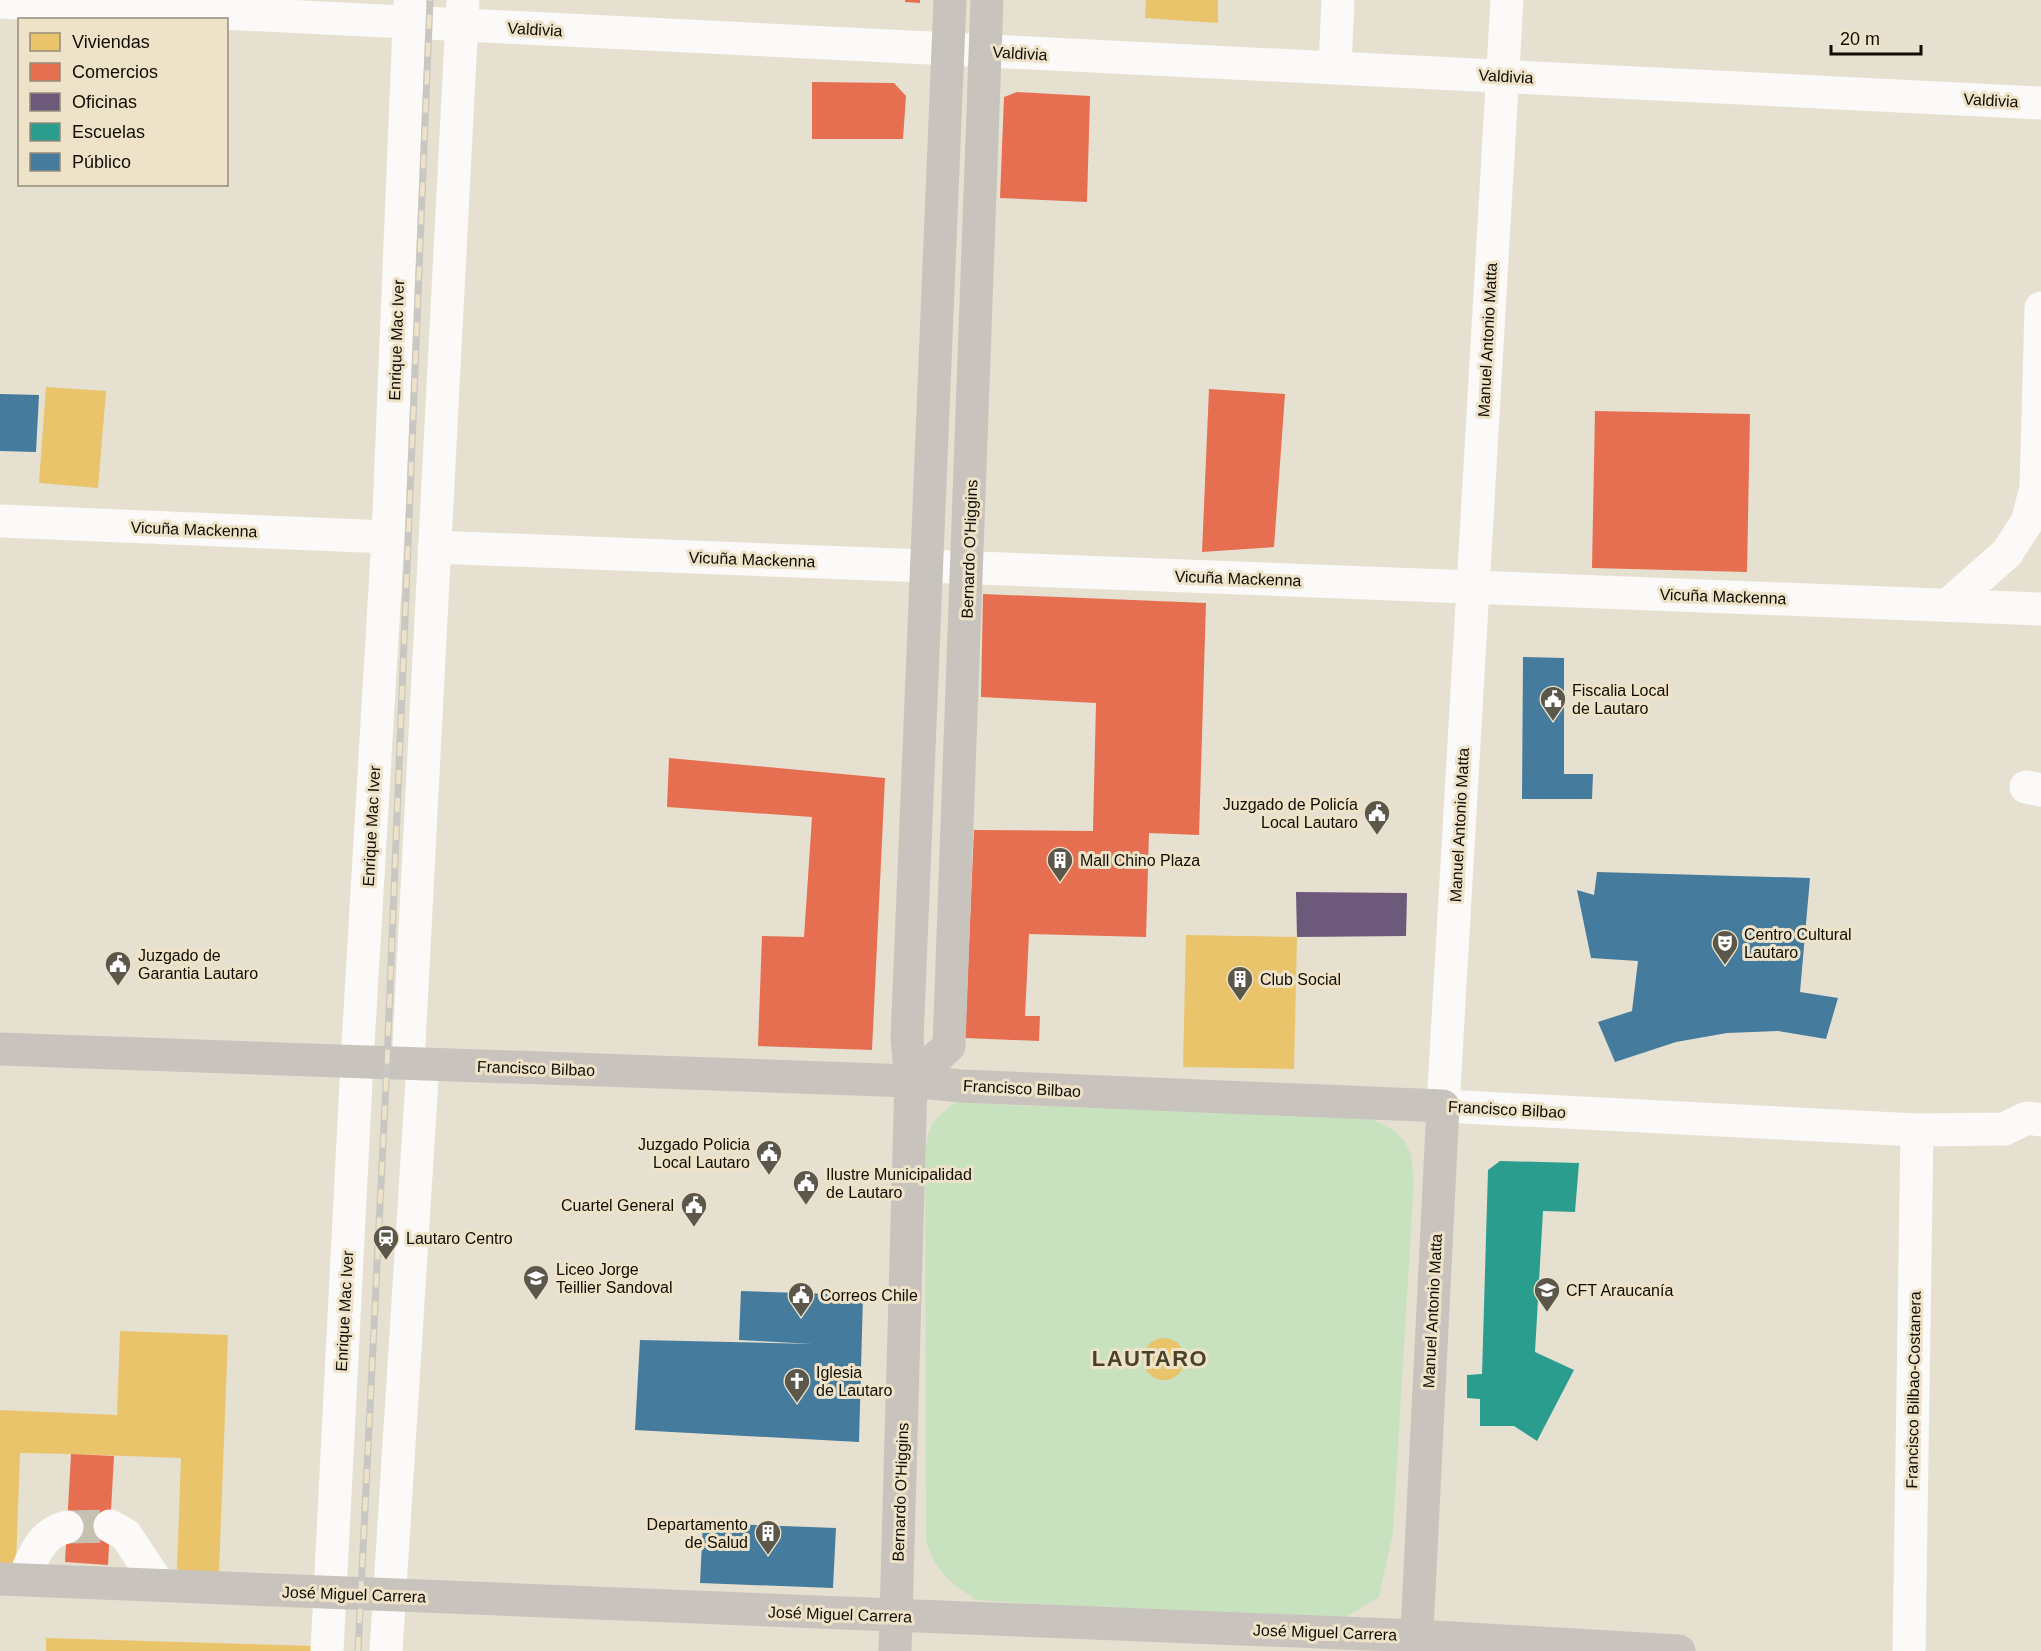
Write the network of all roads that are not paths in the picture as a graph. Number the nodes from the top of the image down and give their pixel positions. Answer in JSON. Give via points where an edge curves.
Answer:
{"nodes":[{"id":1,"x":950,"y":0,"type":"edge"},
{"id":2,"x":987,"y":0,"type":"edge"},
{"id":3,"x":1338,"y":0,"type":"edge"},
{"id":4,"x":1507,"y":0,"type":"edge"},
{"id":5,"x":0,"y":2,"type":"edge"},
{"id":6,"x":410,"y":11,"type":"edge"},
{"id":7,"x":463,"y":12,"type":"edge"},
{"id":8,"x":948,"y":50,"type":"junction"},
{"id":9,"x":984,"y":51,"type":"junction"},
{"id":10,"x":1335,"y":68,"type":"junction"},
{"id":11,"x":1502,"y":76,"type":"junction"},
{"id":12,"x":2041,"y":103,"type":"edge"},
{"id":13,"x":2041,"y":308,"type":"edge"},
{"id":14,"x":2036,"y":505,"type":"edge"},
{"id":15,"x":0,"y":521,"type":"edge"},
{"id":16,"x":388,"y":537,"type":"junction"},
{"id":17,"x":434,"y":547,"type":"junction"},
{"id":18,"x":925,"y":566,"type":"junction"},
{"id":19,"x":968,"y":568,"type":"junction"},
{"id":20,"x":1472,"y":587,"type":"junction"},
{"id":21,"x":1948,"y":605,"type":"junction"},
{"id":22,"x":2041,"y":609,"type":"edge"},
{"id":23,"x":0,"y":1049,"type":"edge"},
{"id":24,"x":357,"y":1062,"type":"junction"},
{"id":25,"x":416,"y":1064,"type":"junction"},
{"id":26,"x":910,"y":1081,"type":"junction"},
{"id":27,"x":1443,"y":1106,"type":"junction"},
{"id":28,"x":2041,"y":1120,"type":"edge"},
{"id":29,"x":1917,"y":1130,"type":"junction"},
{"id":30,"x":110,"y":1526,"type":"tunnel mouth"},
{"id":31,"x":67,"y":1527,"type":"tunnel mouth"},
{"id":32,"x":12,"y":1579,"type":"edge"},
{"id":33,"x":159,"y":1585,"type":"junction"},
{"id":34,"x":329,"y":1592,"type":"junction"},
{"id":35,"x":389,"y":1595,"type":"junction"},
{"id":36,"x":896,"y":1616,"type":"junction"},
{"id":37,"x":1416,"y":1643,"type":"edge"},
{"id":38,"x":327,"y":1651,"type":"edge"},
{"id":39,"x":386,"y":1651,"type":"edge"},
{"id":40,"x":895,"y":1651,"type":"edge"},
{"id":41,"x":1679,"y":1651,"type":"edge"},
{"id":42,"x":1909,"y":1651,"type":"edge"}],
"edges":[{"from":1,"to":8,"type":"main road","name":"Bernardo O'Higgins"},
{"from":2,"to":9,"type":"main road","name":"Bernardo O'Higgins"},
{"from":3,"to":10,"type":"street"},
{"from":4,"to":11,"type":"street","name":"Manuel Antonio Matta"},
{"from":5,"to":6,"type":"street","name":"Valdivia"},
{"from":6,"to":7,"type":"street","name":"Valdivia"},
{"from":6,"to":16,"type":"street","name":"Enrique Mac Iver"},
{"from":7,"to":8,"type":"street","name":"Valdivia"},
{"from":7,"to":17,"type":"street"},
{"from":8,"to":9,"type":"street","name":"Valdivia"},
{"from":8,"to":18,"type":"main road","name":"Bernardo O'Higgins"},
{"from":9,"to":10,"type":"street","name":"Valdivia"},
{"from":9,"to":19,"type":"main road","name":"Bernardo O'Higgins"},
{"from":10,"to":11,"type":"street","name":"Valdivia"},
{"from":11,"to":12,"type":"street","name":"Valdivia"},
{"from":11,"to":20,"type":"street","name":"Manuel Antonio Matta"},
{"from":13,"to":14,"type":"street"},
{"from":14,"to":21,"type":"street","via":[[2007,553]]},
{"from":15,"to":16,"type":"street","name":"Vicuña Mackenna"},
{"from":16,"to":24,"type":"street","name":"Enrique Mac Iver"},
{"from":17,"to":18,"type":"street","name":"Vicuña Mackenna"},
{"from":17,"to":25,"type":"street"},
{"from":18,"to":19,"type":"street","name":"Vicuña Mackenna"},
{"from":18,"to":26,"type":"main road","name":"Bernardo O'Higgins","via":[[907,1039]]},
{"from":19,"to":20,"type":"street","name":"Vicuña Mackenna"},
{"from":19,"to":26,"type":"main road","name":"Bernardo O'Higgins","via":[[950,1046]]},
{"from":20,"to":21,"type":"street","name":"Vicuña Mackenna"},
{"from":20,"to":27,"type":"street","name":"Manuel Antonio Matta"},
{"from":21,"to":22,"type":"street","name":"Vicuña Mackenna"},
{"from":23,"to":24,"type":"main road","name":"Francisco Bilbao"},
{"from":24,"to":25,"type":"main road","name":"Francisco Bilbao"},
{"from":24,"to":34,"type":"street","name":"Enrique Mac Iver"},
{"from":25,"to":26,"type":"main road","name":"Francisco Bilbao"},
{"from":25,"to":35,"type":"street"},
{"from":26,"to":27,"type":"main road","name":"Francisco Bilbao"},
{"from":26,"to":36,"type":"main road","name":"Bernardo O'Higgins"},
{"from":27,"to":29,"type":"street","name":"Francisco Bilbao"},
{"from":27,"to":37,"type":"main road","name":"Manuel Antonio Matta"},
{"from":28,"to":29,"type":"street","name":"Francisco Bilbao","via":[[2027,1118],[2004,1129]]},
{"from":29,"to":42,"type":"street","name":"Francisco Bilbao-Costanera"},
{"from":30,"to":33,"type":"street","via":[[126,1535]]},
{"from":31,"to":32,"type":"street","via":[[44,1539]]},
{"from":32,"to":33,"type":"main road","name":"José Miguel Carrera"},
{"from":33,"to":34,"type":"main road","name":"José Miguel Carrera"},
{"from":34,"to":35,"type":"main road","name":"José Miguel Carrera"},
{"from":34,"to":38,"type":"street","name":"Enrique Mac Iver"},
{"from":35,"to":36,"type":"main road","name":"José Miguel Carrera"},
{"from":35,"to":39,"type":"street"},
{"from":36,"to":37,"type":"main road","name":"José Miguel Carrera"},
{"from":36,"to":40,"type":"main road","name":"Bernardo O'Higgins"},
{"from":37,"to":41,"type":"main road","name":"José Miguel Carrera"}]}
